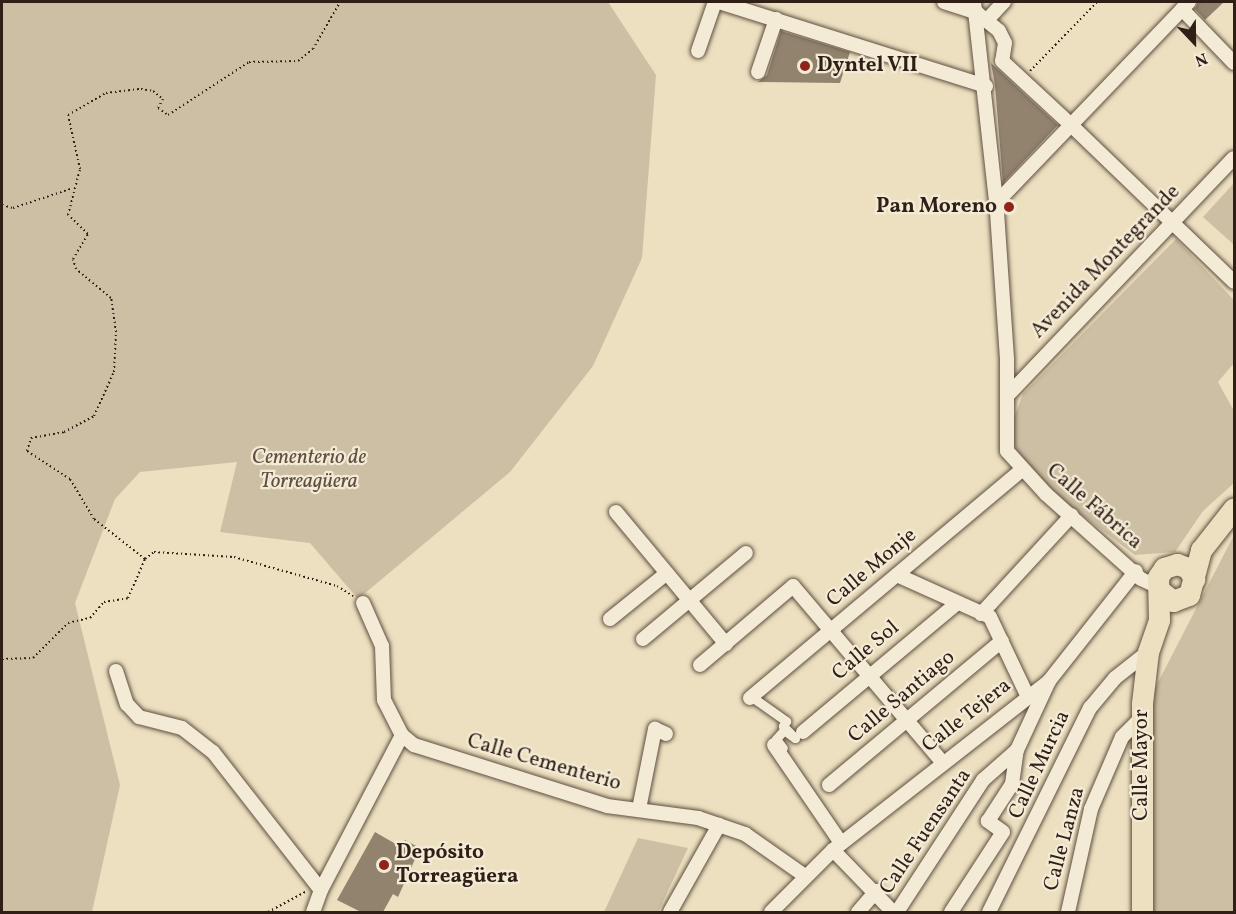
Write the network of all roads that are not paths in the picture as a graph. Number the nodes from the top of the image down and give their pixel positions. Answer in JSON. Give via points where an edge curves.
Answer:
{"nodes":[{"id":1,"x":717,"y":2,"type":"edge"},
{"id":2,"x":944,"y":2,"type":"edge"},
{"id":3,"x":1004,"y":2,"type":"edge"},
{"id":4,"x":1185,"y":5,"type":"edge"},
{"id":5,"x":980,"y":12,"type":"edge"},
{"id":6,"x":776,"y":20,"type":"junction"},
{"id":7,"x":698,"y":51,"type":"dead end"},
{"id":8,"x":1234,"y":63,"type":"edge"},
{"id":9,"x":758,"y":72,"type":"dead end"},
{"id":10,"x":986,"y":86,"type":"junction"},
{"id":11,"x":1071,"y":125,"type":"junction"},
{"id":12,"x":1234,"y":158,"type":"edge"},
{"id":13,"x":996,"y":203,"type":"junction"},
{"id":14,"x":1173,"y":223,"type":"junction"},
{"id":15,"x":1234,"y":282,"type":"edge"},
{"id":16,"x":1008,"y":395,"type":"junction"},
{"id":17,"x":1021,"y":471,"type":"junction"},
{"id":18,"x":1234,"y":508,"type":"edge"},
{"id":19,"x":616,"y":512,"type":"dead end"},
{"id":20,"x":1072,"y":515,"type":"junction"},
{"id":21,"x":1201,"y":550,"type":"junction"},
{"id":22,"x":746,"y":553,"type":"dead end"},
{"id":23,"x":1173,"y":565,"type":"junction"},
{"id":24,"x":667,"y":573,"type":"junction"},
{"id":25,"x":1137,"y":573,"type":"junction"},
{"id":26,"x":897,"y":575,"type":"junction"},
{"id":27,"x":1194,"y":579,"type":"junction"},
{"id":28,"x":1158,"y":589,"type":"junction"},
{"id":29,"x":689,"y":600,"type":"junction"},
{"id":30,"x":1181,"y":600,"type":"junction"},
{"id":31,"x":363,"y":603,"type":"road end"},
{"id":32,"x":956,"y":604,"type":"junction"},
{"id":33,"x":981,"y":614,"type":"junction"},
{"id":34,"x":610,"y":619,"type":"dead end"},
{"id":35,"x":1159,"y":620,"type":"junction"},
{"id":36,"x":831,"y":630,"type":"junction"},
{"id":37,"x":642,"y":639,"type":"dead end"},
{"id":38,"x":1002,"y":641,"type":"junction"},
{"id":39,"x":726,"y":644,"type":"junction"},
{"id":40,"x":1148,"y":652,"type":"junction"},
{"id":41,"x":700,"y":665,"type":"dead end"},
{"id":42,"x":116,"y":671,"type":"dead end"},
{"id":43,"x":869,"y":675,"type":"junction"},
{"id":44,"x":1049,"y":681,"type":"junction"},
{"id":45,"x":1027,"y":695,"type":"junction"},
{"id":46,"x":751,"y":698,"type":"joint"},
{"id":47,"x":1142,"y":717,"type":"junction"},
{"id":48,"x":908,"y":721,"type":"junction"},
{"id":49,"x":803,"y":732,"type":"dead end"},
{"id":50,"x":666,"y":734,"type":"dead end"},
{"id":51,"x":402,"y":735,"type":"junction"},
{"id":52,"x":774,"y":745,"type":"joint"},
{"id":53,"x":1017,"y":750,"type":"junction"},
{"id":54,"x":942,"y":762,"type":"junction"},
{"id":55,"x":829,"y":785,"type":"dead end"},
{"id":56,"x":639,"y":808,"type":"junction"},
{"id":57,"x":719,"y":825,"type":"junction"},
{"id":58,"x":837,"y":846,"type":"junction"},
{"id":59,"x":805,"y":876,"type":"junction"},
{"id":60,"x":318,"y":888,"type":"junction"},
{"id":61,"x":876,"y":891,"type":"junction"},
{"id":62,"x":313,"y":912,"type":"edge"},
{"id":63,"x":670,"y":912,"type":"edge"},
{"id":64,"x":771,"y":912,"type":"edge"},
{"id":65,"x":858,"y":912,"type":"edge"},
{"id":66,"x":895,"y":912,"type":"edge"},
{"id":67,"x":951,"y":912,"type":"edge"},
{"id":68,"x":989,"y":912,"type":"edge"},
{"id":69,"x":1068,"y":912,"type":"edge"},
{"id":70,"x":1142,"y":912,"type":"edge"}],
"edges":[{"from":1,"to":6,"type":"street"},
{"from":1,"to":7,"type":"street"},
{"from":2,"to":5,"type":"street"},
{"from":3,"to":5,"type":"street"},
{"from":4,"to":8,"type":"street"},
{"from":4,"to":11,"type":"street"},
{"from":5,"to":10,"type":"street"},
{"from":5,"to":11,"type":"street","via":[[1005,44],[1002,61]]},
{"from":6,"to":9,"type":"street"},
{"from":6,"to":10,"type":"street"},
{"from":10,"to":13,"type":"street"},
{"from":11,"to":13,"type":"street"},
{"from":11,"to":14,"type":"street"},
{"from":12,"to":14,"type":"street","name":"Avenida Montegrande"},
{"from":13,"to":16,"type":"street"},
{"from":14,"to":15,"type":"street"},
{"from":14,"to":16,"type":"street","name":"Avenida Montegrande"},
{"from":16,"to":17,"type":"street","via":[[1005,441]]},
{"from":17,"to":20,"type":"street","name":"Calle Fábrica"},
{"from":17,"to":26,"type":"street","name":"Calle Monje"},
{"from":18,"to":21,"type":"main road"},
{"from":19,"to":24,"type":"street"},
{"from":20,"to":25,"type":"street","name":"Calle Fábrica"},
{"from":20,"to":33,"type":"street"},
{"from":21,"to":23,"type":"main road"},
{"from":21,"to":27,"type":"main road"},
{"from":22,"to":29,"type":"street"},
{"from":23,"to":25,"type":"street","name":"Calle Fábrica"},
{"from":23,"to":27,"type":"main road","via":[[1188,568]]},
{"from":23,"to":28,"type":"main road","via":[[1158,577]]},
{"from":24,"to":29,"type":"street"},
{"from":24,"to":34,"type":"street"},
{"from":25,"to":28,"type":"street","name":"Calle Fábrica"},
{"from":25,"to":44,"type":"street","name":"Calle Tejera"},
{"from":26,"to":32,"type":"street"},
{"from":26,"to":36,"type":"street","name":"Calle Monje"},
{"from":27,"to":30,"type":"main road","via":[[1192,592]]},
{"from":28,"to":30,"type":"main road","via":[[1168,599]]},
{"from":28,"to":35,"type":"main road","name":"Calle Mayor"},
{"from":29,"to":37,"type":"street"},
{"from":29,"to":39,"type":"street"},
{"from":30,"to":35,"type":"main road","name":"Calle Mayor"},
{"from":31,"to":51,"type":"street","via":[[382,646],[384,700]]},
{"from":32,"to":33,"type":"street"},
{"from":32,"to":43,"type":"street","name":"Calle Sol"},
{"from":33,"to":38,"type":"street","via":[[990,617]]},
{"from":35,"to":40,"type":"main road","name":"Calle Mayor"},
{"from":36,"to":39,"type":"street","via":[[793,586]]},
{"from":36,"to":43,"type":"street"},
{"from":36,"to":46,"type":"street","name":"Calle Monje"},
{"from":38,"to":45,"type":"street"},
{"from":38,"to":48,"type":"street","name":"Calle Santiago"},
{"from":39,"to":41,"type":"street"},
{"from":40,"to":47,"type":"main road","name":"Calle Mayor"},
{"from":40,"to":68,"type":"street","name":"Calle Murcia","via":[[1115,678],[1090,708]]},
{"from":42,"to":60,"type":"street","via":[[128,704],[139,717],[182,728],[213,752]]},
{"from":43,"to":48,"type":"street"},
{"from":43,"to":49,"type":"street","name":"Calle Sol"},
{"from":44,"to":45,"type":"street","name":"Calle Tejera"},
{"from":44,"to":53,"type":"street"},
{"from":45,"to":54,"type":"street","name":"Calle Tejera"},
{"from":46,"to":52,"type":"street","via":[[786,721],[783,726],[795,738],[784,730],[776,739],[784,749]]},
{"from":47,"to":69,"type":"street","name":"Calle Lanza","via":[[1122,737],[1091,809]]},
{"from":47,"to":70,"type":"main road","name":"Calle Mayor"},
{"from":48,"to":54,"type":"street"},
{"from":48,"to":55,"type":"street","name":"Calle Santiago"},
{"from":50,"to":56,"type":"street","via":[[655,729]]},
{"from":51,"to":56,"type":"street","name":"Calle Cementerio","via":[[445,757],[607,806]]},
{"from":51,"to":60,"type":"street"},
{"from":52,"to":58,"type":"street"},
{"from":53,"to":66,"type":"street","name":"Calle Fuensanta","via":[[983,780]]},
{"from":53,"to":67,"type":"street","via":[[1012,784],[988,821],[1003,832]]},
{"from":54,"to":58,"type":"street","name":"Calle Tejera"},
{"from":56,"to":57,"type":"street","name":"Calle Cementerio"},
{"from":57,"to":59,"type":"street","name":"Calle Cementerio","via":[[744,834]]},
{"from":57,"to":63,"type":"street"},
{"from":58,"to":59,"type":"street","name":"Calle Tejera"},
{"from":58,"to":61,"type":"street"},
{"from":59,"to":64,"type":"street","name":"Calle Tejera"},
{"from":60,"to":62,"type":"street"},
{"from":61,"to":65,"type":"street"},
{"from":61,"to":66,"type":"street"}]}
